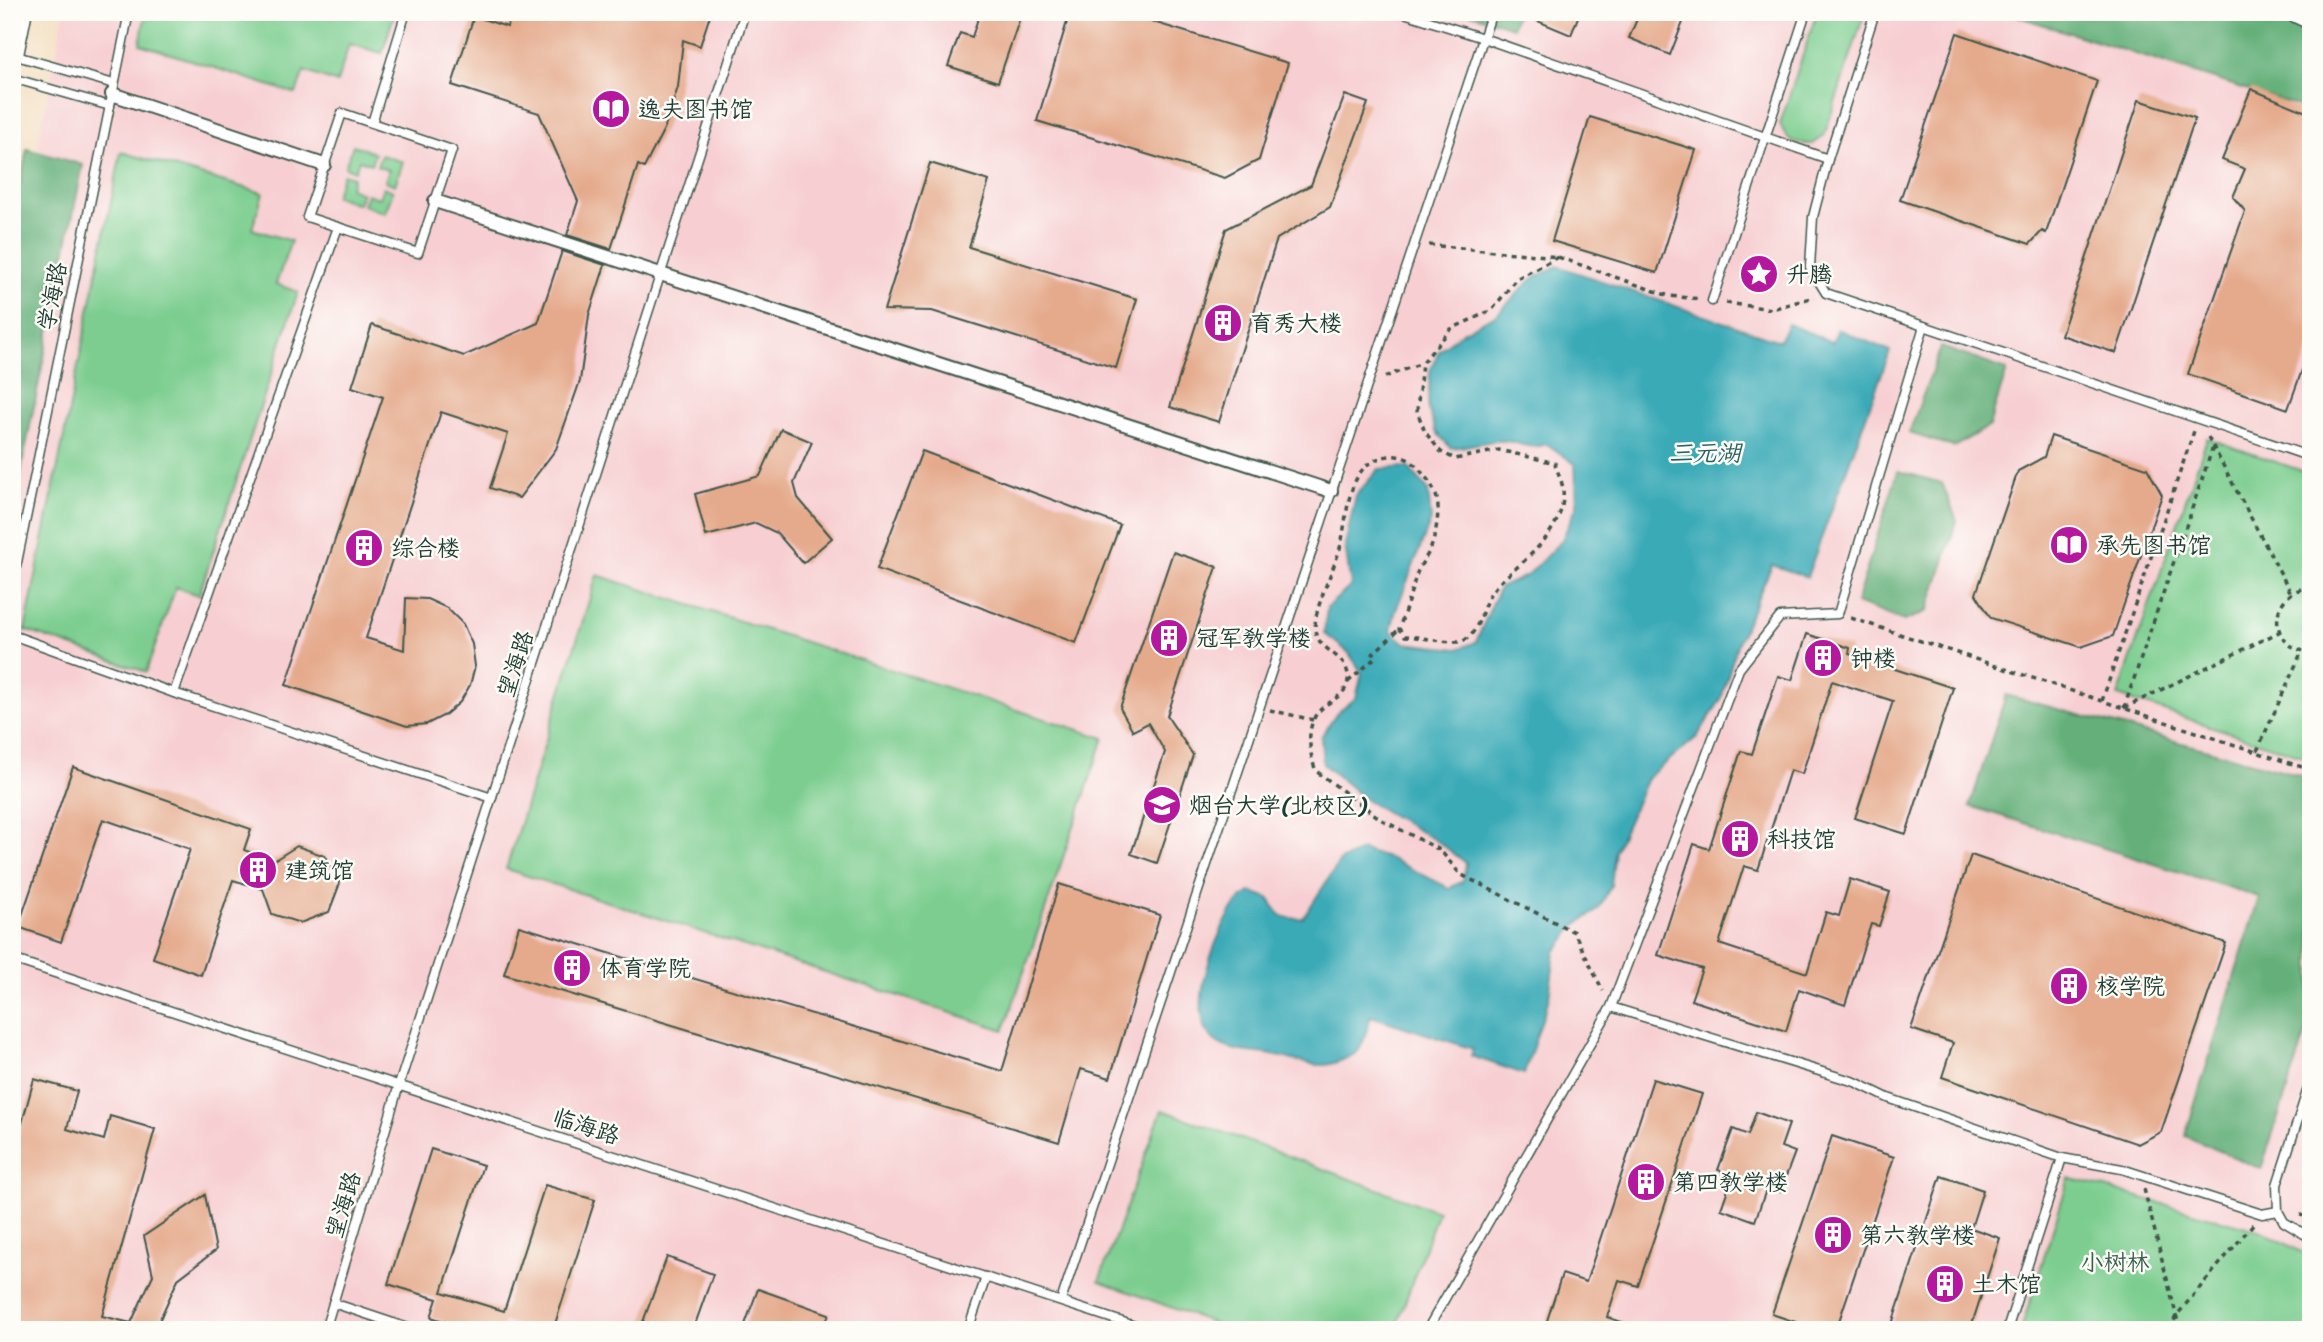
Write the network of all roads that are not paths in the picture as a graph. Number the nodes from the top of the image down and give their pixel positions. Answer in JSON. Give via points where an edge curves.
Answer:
{"nodes":[{"id":1,"x":20,"y":12,"type":"edge"},
{"id":2,"x":129,"y":12,"type":"edge"},
{"id":3,"x":406,"y":12,"type":"edge"},
{"id":4,"x":745,"y":12,"type":"edge"},
{"id":5,"x":1401,"y":12,"type":"edge"},
{"id":6,"x":1492,"y":12,"type":"edge"},
{"id":7,"x":1806,"y":12,"type":"edge"},
{"id":8,"x":1875,"y":12,"type":"edge"},
{"id":9,"x":2282,"y":12,"type":"edge"},
{"id":10,"x":2311,"y":26,"type":"edge"},
{"id":11,"x":1483,"y":38,"type":"junction"},
{"id":12,"x":12,"y":53,"type":"edge"},
{"id":13,"x":12,"y":78,"type":"edge"},
{"id":14,"x":112,"y":95,"type":"junction"},
{"id":15,"x":372,"y":123,"type":"junction"},
{"id":16,"x":1764,"y":136,"type":"junction"},
{"id":17,"x":1828,"y":159,"type":"junction"},
{"id":18,"x":324,"y":165,"type":"junction"},
{"id":19,"x":435,"y":201,"type":"junction"},
{"id":20,"x":338,"y":227,"type":"junction"},
{"id":21,"x":660,"y":275,"type":"junction"},
{"id":22,"x":1712,"y":301,"type":"road end"},
{"id":23,"x":1924,"y":326,"type":"junction"},
{"id":24,"x":2311,"y":457,"type":"edge"},
{"id":25,"x":1331,"y":491,"type":"junction"},
{"id":26,"x":12,"y":587,"type":"edge"},
{"id":27,"x":12,"y":635,"type":"edge"},
{"id":28,"x":174,"y":694,"type":"junction"},
{"id":29,"x":492,"y":798,"type":"junction"},
{"id":30,"x":12,"y":959,"type":"edge"},
{"id":31,"x":1611,"y":1007,"type":"junction"},
{"id":32,"x":2311,"y":1079,"type":"edge"},
{"id":33,"x":399,"y":1085,"type":"junction"},
{"id":34,"x":2062,"y":1158,"type":"junction"},
{"id":35,"x":2278,"y":1211,"type":"junction"},
{"id":36,"x":2311,"y":1238,"type":"edge"},
{"id":37,"x":986,"y":1277,"type":"junction"},
{"id":38,"x":1060,"y":1301,"type":"junction"},
{"id":39,"x":333,"y":1303,"type":"junction"},
{"id":40,"x":325,"y":1330,"type":"edge"},
{"id":41,"x":414,"y":1330,"type":"edge"},
{"id":42,"x":968,"y":1330,"type":"edge"},
{"id":43,"x":1147,"y":1330,"type":"edge"},
{"id":44,"x":1427,"y":1330,"type":"edge"},
{"id":45,"x":2007,"y":1330,"type":"edge"}],
"edges":[{"from":1,"to":12,"type":"main road"},
{"from":2,"to":14,"type":"lane","name":"学海路"},
{"from":3,"to":15,"type":"lane"},
{"from":4,"to":21,"type":"lane","name":"望海路"},
{"from":5,"to":11,"type":"lane"},
{"from":6,"to":11,"type":"lane"},
{"from":7,"to":16,"type":"lane"},
{"from":8,"to":17,"type":"lane"},
{"from":9,"to":10,"type":"lane"},
{"from":11,"to":16,"type":"lane"},
{"from":11,"to":25,"type":"lane"},
{"from":12,"to":14,"type":"lane"},
{"from":13,"to":14,"type":"lane"},
{"from":14,"to":18,"type":"street"},
{"from":14,"to":26,"type":"lane","name":"学海路"},
{"from":15,"to":18,"type":"lane","via":[[342,113]]},
{"from":15,"to":19,"type":"lane","via":[[452,150]]},
{"from":16,"to":17,"type":"lane"},
{"from":16,"to":22,"type":"lane"},
{"from":17,"to":23,"type":"lane","via":[[1813,217],[1810,267],[1826,293]]},
{"from":18,"to":20,"type":"lane","via":[[307,217]]},
{"from":19,"to":20,"type":"lane","via":[[418,253]]},
{"from":19,"to":21,"type":"street"},
{"from":20,"to":28,"type":"lane"},
{"from":21,"to":25,"type":"street"},
{"from":21,"to":29,"type":"lane","name":"望海路"},
{"from":23,"to":24,"type":"lane"},
{"from":23,"to":31,"type":"lane","via":[[1838,614],[1780,617],[1739,669]]},
{"from":25,"to":38,"type":"lane"},
{"from":27,"to":28,"type":"lane"},
{"from":28,"to":29,"type":"lane"},
{"from":29,"to":33,"type":"lane","name":"望海路"},
{"from":30,"to":33,"type":"lane","name":"临海路"},
{"from":31,"to":34,"type":"lane","via":[[1855,1082],[1888,1098]]},
{"from":31,"to":44,"type":"lane"},
{"from":32,"to":35,"type":"lane","via":[[2277,1185]]},
{"from":33,"to":37,"type":"lane","name":"临海路"},
{"from":33,"to":39,"type":"lane","name":"望海路"},
{"from":34,"to":35,"type":"lane","via":[[2122,1168],[2262,1214]]},
{"from":34,"to":45,"type":"lane"},
{"from":35,"to":36,"type":"lane","via":[[2284,1222]]},
{"from":37,"to":38,"type":"lane","name":"临海路"},
{"from":37,"to":42,"type":"lane"},
{"from":38,"to":43,"type":"lane","name":"临海路"},
{"from":39,"to":40,"type":"lane","name":"望海路"},
{"from":39,"to":41,"type":"lane"}]}
